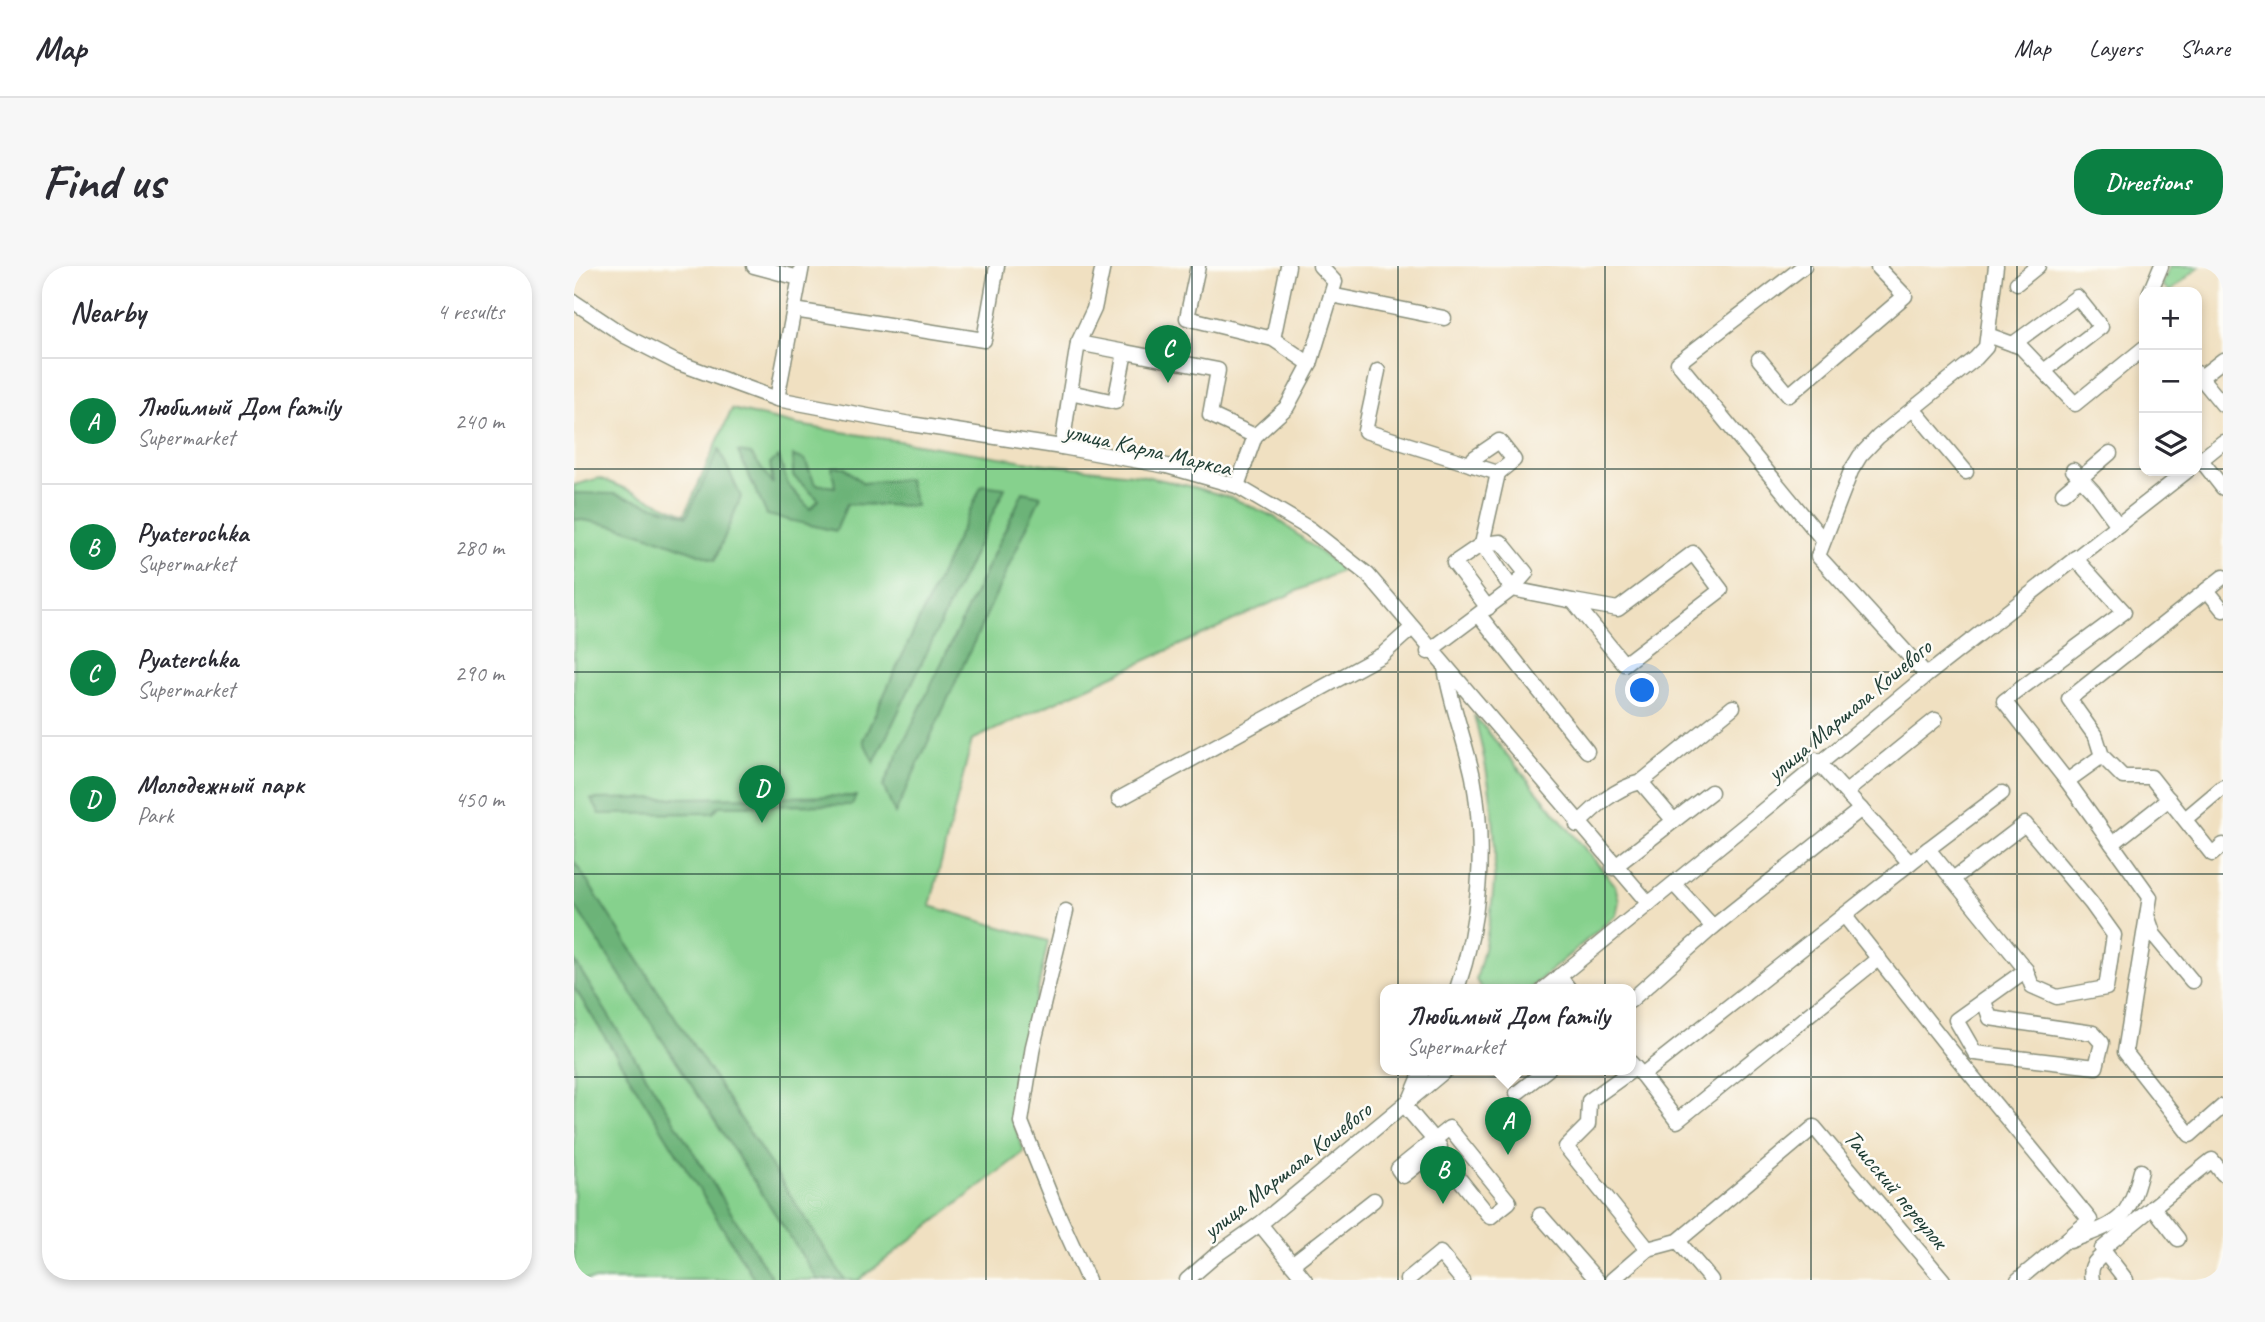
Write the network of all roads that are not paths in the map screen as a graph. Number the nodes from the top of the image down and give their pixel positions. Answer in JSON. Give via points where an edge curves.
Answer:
{"nodes":[{"id":1,"x":754,"y":266,"type":"edge"},
{"id":2,"x":997,"y":266,"type":"edge"},
{"id":3,"x":1103,"y":266,"type":"edge"},
{"id":4,"x":1198,"y":266,"type":"edge"},
{"id":5,"x":1288,"y":266,"type":"edge"},
{"id":6,"x":1320,"y":266,"type":"edge"},
{"id":7,"x":1804,"y":266,"type":"edge"},
{"id":8,"x":1880,"y":266,"type":"edge"},
{"id":9,"x":1996,"y":266,"type":"edge"},
{"id":10,"x":2038,"y":266,"type":"edge"},
{"id":11,"x":2161,"y":266,"type":"edge"},
{"id":12,"x":801,"y":272,"type":"edge"},
{"id":13,"x":2017,"y":283,"type":"dead end"},
{"id":14,"x":2152,"y":287,"type":"edge"},
{"id":15,"x":1331,"y":295,"type":"junction"},
{"id":16,"x":574,"y":302,"type":"edge"},
{"id":17,"x":574,"y":309,"type":"edge"},
{"id":18,"x":794,"y":310,"type":"junction"},
{"id":19,"x":1444,"y":318,"type":"dead end"},
{"id":20,"x":1988,"y":335,"type":"junction"},
{"id":21,"x":1273,"y":339,"type":"junction"},
{"id":22,"x":1078,"y":343,"type":"junction"},
{"id":23,"x":2013,"y":344,"type":"junction"},
{"id":24,"x":2142,"y":350,"type":"edge"},
{"id":25,"x":1125,"y":352,"type":"junction"},
{"id":26,"x":1759,"y":359,"type":"dead end"},
{"id":27,"x":2223,"y":360,"type":"edge"},
{"id":28,"x":1310,"y":364,"type":"junction"},
{"id":29,"x":1378,"y":371,"type":"dead end"},
{"id":30,"x":2044,"y":371,"type":"junction"},
{"id":31,"x":2202,"y":373,"type":"edge"},
{"id":32,"x":2202,"y":379,"type":"edge"},
{"id":33,"x":1070,"y":392,"type":"junction"},
{"id":34,"x":777,"y":399,"type":"junction"},
{"id":35,"x":2223,"y":405,"type":"edge"},
{"id":36,"x":1914,"y":410,"type":"junction"},
{"id":37,"x":2223,"y":433,"type":"edge"},
{"id":38,"x":1255,"y":436,"type":"junction"},
{"id":39,"x":2223,"y":442,"type":"edge"},
{"id":40,"x":1062,"y":447,"type":"junction"},
{"id":41,"x":2110,"y":453,"type":"dead end"},
{"id":42,"x":2202,"y":455,"type":"edge"},
{"id":43,"x":2202,"y":456,"type":"edge"},
{"id":44,"x":2202,"y":464,"type":"edge"},
{"id":45,"x":1472,"y":465,"type":"junction"},
{"id":46,"x":1966,"y":472,"type":"dead end"},
{"id":47,"x":1498,"y":473,"type":"junction"},
{"id":48,"x":2077,"y":474,"type":"junction"},
{"id":49,"x":2171,"y":476,"type":"edge"},
{"id":50,"x":2181,"y":476,"type":"edge"},
{"id":51,"x":1237,"y":486,"type":"junction"},
{"id":52,"x":2223,"y":488,"type":"edge"},
{"id":53,"x":2063,"y":493,"type":"dead end"},
{"id":54,"x":2117,"y":523,"type":"junction"},
{"id":55,"x":1823,"y":540,"type":"junction"},
{"id":56,"x":1482,"y":544,"type":"junction"},
{"id":57,"x":2075,"y":558,"type":"junction"},
{"id":58,"x":1526,"y":573,"type":"junction"},
{"id":59,"x":2223,"y":577,"type":"edge"},
{"id":60,"x":1513,"y":589,"type":"junction"},
{"id":61,"x":2207,"y":590,"type":"junction"},
{"id":62,"x":1539,"y":594,"type":"junction"},
{"id":63,"x":1573,"y":601,"type":"junction"},
{"id":64,"x":2223,"y":610,"type":"edge"},
{"id":65,"x":1483,"y":612,"type":"junction"},
{"id":66,"x":1410,"y":629,"type":"junction"},
{"id":67,"x":1429,"y":650,"type":"junction"},
{"id":68,"x":1445,"y":668,"type":"junction"},
{"id":69,"x":1924,"y":672,"type":"junction"},
{"id":70,"x":1733,"y":707,"type":"dead end"},
{"id":71,"x":1935,"y":720,"type":"dead end"},
{"id":72,"x":1587,"y":751,"type":"dead end"},
{"id":73,"x":2102,"y":756,"type":"junction"},
{"id":74,"x":1818,"y":762,"type":"junction"},
{"id":75,"x":2067,"y":781,"type":"junction"},
{"id":76,"x":1641,"y":782,"type":"junction"},
{"id":77,"x":2223,"y":787,"type":"edge"},
{"id":78,"x":1711,"y":792,"type":"dead end"},
{"id":79,"x":1846,"y":792,"type":"junction"},
{"id":80,"x":2001,"y":793,"type":"dead end"},
{"id":81,"x":1119,"y":799,"type":"dead end"},
{"id":82,"x":2169,"y":799,"type":"junction"},
{"id":83,"x":1861,"y":809,"type":"junction"},
{"id":84,"x":2185,"y":819,"type":"junction"},
{"id":85,"x":1674,"y":821,"type":"junction"},
{"id":86,"x":1578,"y":824,"type":"junction"},
{"id":87,"x":2112,"y":844,"type":"junction"},
{"id":88,"x":2223,"y":845,"type":"edge"},
{"id":89,"x":1928,"y":849,"type":"junction"},
{"id":90,"x":1910,"y":863,"type":"junction"},
{"id":91,"x":1615,"y":867,"type":"junction"},
{"id":92,"x":1953,"y":879,"type":"junction"},
{"id":93,"x":1674,"y":884,"type":"junction"},
{"id":94,"x":1646,"y":903,"type":"junction"},
{"id":95,"x":1066,"y":911,"type":"dead end"},
{"id":96,"x":2147,"y":913,"type":"junction"},
{"id":97,"x":1844,"y":915,"type":"junction"},
{"id":98,"x":1713,"y":927,"type":"junction"},
{"id":99,"x":1879,"y":958,"type":"junction"},
{"id":100,"x":2026,"y":970,"type":"junction"},
{"id":101,"x":1559,"y":976,"type":"junction"},
{"id":102,"x":2192,"y":981,"type":"dead end"},
{"id":103,"x":1460,"y":982,"type":"edge"},
{"id":104,"x":1542,"y":984,"type":"edge"},
{"id":105,"x":1550,"y":984,"type":"edge"},
{"id":106,"x":1565,"y":984,"type":"edge"},
{"id":107,"x":1636,"y":996,"type":"edge"},
{"id":108,"x":1984,"y":1001,"type":"dead end"},
{"id":109,"x":1636,"y":1068,"type":"edge"},
{"id":110,"x":1420,"y":1075,"type":"edge"},
{"id":111,"x":1432,"y":1075,"type":"edge"},
{"id":112,"x":1439,"y":1075,"type":"edge"},
{"id":113,"x":1540,"y":1075,"type":"edge"},
{"id":114,"x":1626,"y":1075,"type":"edge"},
{"id":115,"x":1517,"y":1093,"type":"dead end"},
{"id":116,"x":1409,"y":1099,"type":"junction"},
{"id":117,"x":2223,"y":1106,"type":"edge"},
{"id":118,"x":1437,"y":1146,"type":"junction"},
{"id":119,"x":2141,"y":1171,"type":"dead end"},
{"id":120,"x":2223,"y":1174,"type":"edge"},
{"id":121,"x":1374,"y":1200,"type":"dead end"},
{"id":122,"x":2153,"y":1207,"type":"junction"},
{"id":123,"x":1541,"y":1215,"type":"dead end"},
{"id":124,"x":1260,"y":1224,"type":"junction"},
{"id":125,"x":2178,"y":1239,"type":"dead end"},
{"id":126,"x":1678,"y":1241,"type":"junction"},
{"id":127,"x":2059,"y":1245,"type":"junction"},
{"id":128,"x":1648,"y":1249,"type":"junction"},
{"id":129,"x":2105,"y":1253,"type":"junction"},
{"id":130,"x":1292,"y":1264,"type":"junction"},
{"id":131,"x":1087,"y":1280,"type":"edge"},
{"id":132,"x":1185,"y":1280,"type":"edge"},
{"id":133,"x":1305,"y":1280,"type":"edge"},
{"id":134,"x":1407,"y":1280,"type":"edge"},
{"id":135,"x":1462,"y":1280,"type":"edge"},
{"id":136,"x":1597,"y":1280,"type":"edge"},
{"id":137,"x":1612,"y":1280,"type":"edge"},
{"id":138,"x":1711,"y":1280,"type":"edge"},
{"id":139,"x":1943,"y":1280,"type":"edge"},
{"id":140,"x":2018,"y":1280,"type":"edge"},
{"id":141,"x":2092,"y":1280,"type":"edge"},
{"id":142,"x":2126,"y":1280,"type":"edge"}],
"edges":[{"from":1,"to":12,"type":"street"},
{"from":2,"to":18,"type":"street","via":[[984,340]]},
{"from":3,"to":22,"type":"street","via":[[1094,309]]},
{"from":4,"to":21,"type":"street","via":[[1187,318]]},
{"from":5,"to":21,"type":"street"},
{"from":6,"to":15,"type":"street","via":[[1335,282]]},
{"from":7,"to":55,"type":"street","via":[[1678,363]]},
{"from":8,"to":26,"type":"street","via":[[1905,296],[1788,395]]},
{"from":9,"to":20,"type":"street"},
{"from":10,"to":13,"type":"street"},
{"from":11,"to":14,"type":"street"},
{"from":12,"to":18,"type":"street"},
{"from":15,"to":19,"type":"street"},
{"from":15,"to":28,"type":"street"},
{"from":16,"to":34,"type":"street","via":[[676,362]]},
{"from":17,"to":66,"type":"street","name":"улица Карла Маркса","via":[[671,367],[776,405],[1088,457],[1233,489],[1308,533],[1366,579]]},
{"from":18,"to":34,"type":"street"},
{"from":20,"to":23,"type":"street"},
{"from":20,"to":36,"type":"street","via":[[1986,347],[1976,358]]},
{"from":21,"to":28,"type":"street"},
{"from":22,"to":25,"type":"street"},
{"from":22,"to":33,"type":"street"},
{"from":23,"to":30,"type":"street"},
{"from":23,"to":30,"type":"street","via":[[2077,297],[2101,327]]},
{"from":24,"to":30,"type":"street","via":[[2075,404]]},
{"from":25,"to":33,"type":"street","via":[[1115,402]]},
{"from":25,"to":38,"type":"street","via":[[1218,370],[1210,415]]},
{"from":27,"to":31,"type":"street"},
{"from":28,"to":38,"type":"street","via":[[1287,407]]},
{"from":29,"to":45,"type":"street","via":[[1365,431]]},
{"from":32,"to":35,"type":"street"},
{"from":33,"to":40,"type":"street"},
{"from":34,"to":40,"type":"street"},
{"from":36,"to":46,"type":"street"},
{"from":36,"to":55,"type":"street","via":[[1860,456]]},
{"from":37,"to":42,"type":"street"},
{"from":38,"to":51,"type":"street"},
{"from":39,"to":43,"type":"street"},
{"from":40,"to":51,"type":"street","via":[[1167,466]]},
{"from":41,"to":48,"type":"street"},
{"from":44,"to":52,"type":"street"},
{"from":45,"to":47,"type":"street"},
{"from":45,"to":47,"type":"street","via":[[1474,458],[1499,441],[1514,460]]},
{"from":47,"to":56,"type":"street"},
{"from":48,"to":53,"type":"street"},
{"from":48,"to":54,"type":"street"},
{"from":49,"to":54,"type":"street"},
{"from":50,"to":54,"type":"street","name":"улица Маршала Кошевого"},
{"from":51,"to":66,"type":"street","via":[[1310,529],[1368,575]]},
{"from":54,"to":57,"type":"street","name":"улица Маршала Кошевого"},
{"from":54,"to":69,"type":"street"},
{"from":55,"to":69,"type":"street","via":[[1818,556]]},
{"from":56,"to":58,"type":"street","via":[[1502,542]]},
{"from":56,"to":60,"type":"street"},
{"from":56,"to":65,"type":"street","via":[[1454,563]]},
{"from":57,"to":74,"type":"street","name":"улица Маршала Кошевого"},
{"from":57,"to":75,"type":"street","via":[[2124,612],[2004,701]]},
{"from":58,"to":60,"type":"street"},
{"from":58,"to":62,"type":"street"},
{"from":59,"to":61,"type":"street"},
{"from":60,"to":62,"type":"street"},
{"from":60,"to":65,"type":"street"},
{"from":61,"to":64,"type":"street"},
{"from":61,"to":73,"type":"street","via":[[2069,699],[2096,737]]},
{"from":62,"to":63,"type":"street"},
{"from":63,"to":63,"type":"street","via":[[1623,664],[1721,590],[1693,553],[1618,609]]},
{"from":65,"to":67,"type":"street"},
{"from":65,"to":72,"type":"street"},
{"from":66,"to":67,"type":"street","name":"улица Карла Маркса"},
{"from":66,"to":81,"type":"street","via":[[1382,655]]},
{"from":67,"to":68,"type":"street","name":"улица Карла Маркса"},
{"from":68,"to":86,"type":"street","name":"улица Карла Маркса"},
{"from":68,"to":103,"type":"street","via":[[1473,778],[1480,857],[1476,908]]},
{"from":69,"to":74,"type":"street"},
{"from":70,"to":76,"type":"street"},
{"from":71,"to":79,"type":"street"},
{"from":73,"to":75,"type":"street"},
{"from":73,"to":82,"type":"street","via":[[2123,777],[2151,777]]},
{"from":74,"to":79,"type":"street"},
{"from":74,"to":93,"type":"street","name":"улица Маршала Кошевого"},
{"from":74,"to":94,"type":"street"},
{"from":75,"to":87,"type":"street"},
{"from":76,"to":85,"type":"street"},
{"from":76,"to":86,"type":"street","via":[[1594,807]]},
{"from":77,"to":84,"type":"street"},
{"from":78,"to":85,"type":"street"},
{"from":79,"to":83,"type":"street"},
{"from":80,"to":89,"type":"street"},
{"from":82,"to":84,"type":"street"},
{"from":82,"to":87,"type":"street"},
{"from":83,"to":90,"type":"street"},
{"from":83,"to":98,"type":"street"},
{"from":84,"to":88,"type":"street","via":[[2212,854]]},
{"from":85,"to":91,"type":"street"},
{"from":86,"to":91,"type":"street","name":"улица Карла Маркса"},
{"from":87,"to":96,"type":"street","via":[[2150,897]]},
{"from":89,"to":90,"type":"street"},
{"from":89,"to":92,"type":"street"},
{"from":90,"to":97,"type":"street"},
{"from":91,"to":94,"type":"street","name":"улица Карла Маркса"},
{"from":92,"to":100,"type":"street"},
{"from":92,"to":100,"type":"street","via":[[2025,824],[2114,935],[2106,988],[2057,997],[2032,986]]},
{"from":93,"to":94,"type":"street","name":"улица Маршала Кошевого"},
{"from":93,"to":98,"type":"street"},
{"from":94,"to":101,"type":"street","name":"улица Маршала Кошевого"},
{"from":94,"to":104,"type":"street"},
{"from":95,"to":131,"type":"street","via":[[1033,1046],[1021,1122]]},
{"from":96,"to":102,"type":"street","via":[[2154,935]]},
{"from":96,"to":117,"type":"street","via":[[2125,1052],[2190,1135]]},
{"from":97,"to":99,"type":"street"},
{"from":97,"to":109,"type":"street"},
{"from":98,"to":107,"type":"street"},
{"from":99,"to":109,"type":"street","via":[[1677,1121]]},
{"from":99,"to":127,"type":"street","via":[[2090,1220]]},
{"from":100,"to":108,"type":"street","via":[[1956,1020],[1975,1054],[2096,1067],[2102,1043],[2093,1033],[1990,1018]]},
{"from":101,"to":105,"type":"street","name":"улица Маршала Кошевого"},
{"from":101,"to":106,"type":"street"},
{"from":110,"to":116,"type":"street"},
{"from":111,"to":116,"type":"street"},
{"from":112,"to":116,"type":"street","name":"улица Маршала Кошевого"},
{"from":113,"to":115,"type":"street"},
{"from":114,"to":128,"type":"street","via":[[1589,1101],[1588,1125],[1566,1147]]},
{"from":116,"to":118,"type":"street"},
{"from":116,"to":124,"type":"street","name":"улица Маршала Кошевого"},
{"from":116,"to":132,"type":"street"},
{"from":118,"to":118,"type":"street","via":[[1449,1128],[1509,1202],[1490,1217]]},
{"from":119,"to":127,"type":"street","via":[[2134,1200],[2124,1215],[2105,1228]]},
{"from":120,"to":122,"type":"street","via":[[2212,1160]]},
{"from":121,"to":130,"type":"street"},
{"from":122,"to":125,"type":"street"},
{"from":122,"to":129,"type":"street","via":[[2102,1249]]},
{"from":123,"to":136,"type":"street"},
{"from":124,"to":130,"type":"street"},
{"from":124,"to":132,"type":"street","name":"улица Маршала Кошевого"},
{"from":126,"to":128,"type":"street"},
{"from":126,"to":138,"type":"street"},
{"from":126,"to":139,"type":"street","name":"Таисский переулок","via":[[1814,1127]]},
{"from":127,"to":140,"type":"street"},
{"from":128,"to":137,"type":"street"},
{"from":129,"to":141,"type":"street","via":[[2094,1261]]},
{"from":129,"to":142,"type":"street"},
{"from":130,"to":133,"type":"street"},
{"from":134,"to":135,"type":"street","via":[[1440,1253]]}]}
